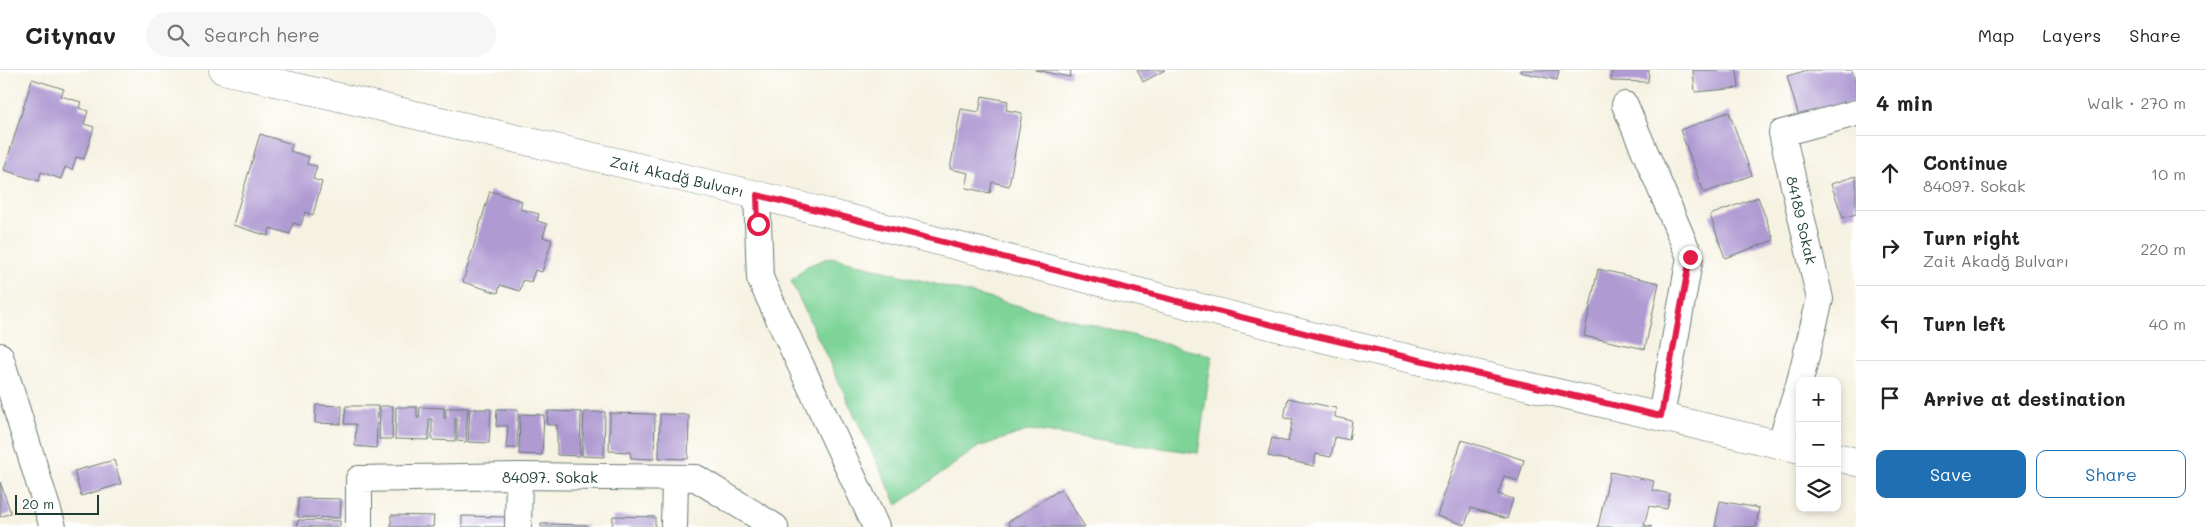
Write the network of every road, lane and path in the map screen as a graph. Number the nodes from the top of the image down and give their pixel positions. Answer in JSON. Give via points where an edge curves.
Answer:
{"nodes":[{"id":1,"x":223,"y":70,"type":"edge"},
{"id":2,"x":1625,"y":106,"type":"dead end"},
{"id":3,"x":1856,"y":112,"type":"edge"},
{"id":4,"x":757,"y":195,"type":"junction"},
{"id":5,"x":0,"y":356,"type":"edge"},
{"id":6,"x":1801,"y":377,"type":"edge"},
{"id":7,"x":1796,"y":407,"type":"edge"},
{"id":8,"x":1661,"y":416,"type":"junction"},
{"id":9,"x":1790,"y":447,"type":"edge"},
{"id":10,"x":1841,"y":458,"type":"edge"},
{"id":11,"x":1856,"y":462,"type":"edge"},
{"id":12,"x":519,"y":476,"type":"junction"},
{"id":13,"x":675,"y":478,"type":"junction"},
{"id":14,"x":52,"y":527,"type":"edge"},
{"id":15,"x":359,"y":527,"type":"edge"},
{"id":16,"x":518,"y":527,"type":"edge"},
{"id":17,"x":674,"y":527,"type":"edge"},
{"id":18,"x":775,"y":527,"type":"edge"},
{"id":19,"x":876,"y":527,"type":"edge"}],
"edges":[{"from":1,"to":4,"type":"street","name":"Zait Akadğ Bulvarı"},
{"from":2,"to":8,"type":"street","via":[[1690,257]]},
{"from":3,"to":6,"type":"street","name":"84189 Sokak","via":[[1782,134],[1820,299]]},
{"from":4,"to":8,"type":"street","name":"Zait Akadğ Bulvarı","via":[[1316,336]]},
{"from":4,"to":19,"type":"street","via":[[760,278]]},
{"from":5,"to":14,"type":"street"},
{"from":7,"to":9,"type":"street","name":"84189 Sokak"},
{"from":8,"to":9,"type":"street","name":"Zait Akadğ Bulvarı"},
{"from":10,"to":11,"type":"street"},
{"from":12,"to":13,"type":"street","name":"84097. Sokak"},
{"from":12,"to":15,"type":"street","name":"84097. Sokak","via":[[359,479]]},
{"from":12,"to":16,"type":"street"},
{"from":13,"to":17,"type":"street"},
{"from":13,"to":18,"type":"street","name":"84097. Sokak","via":[[696,478]]}]}
